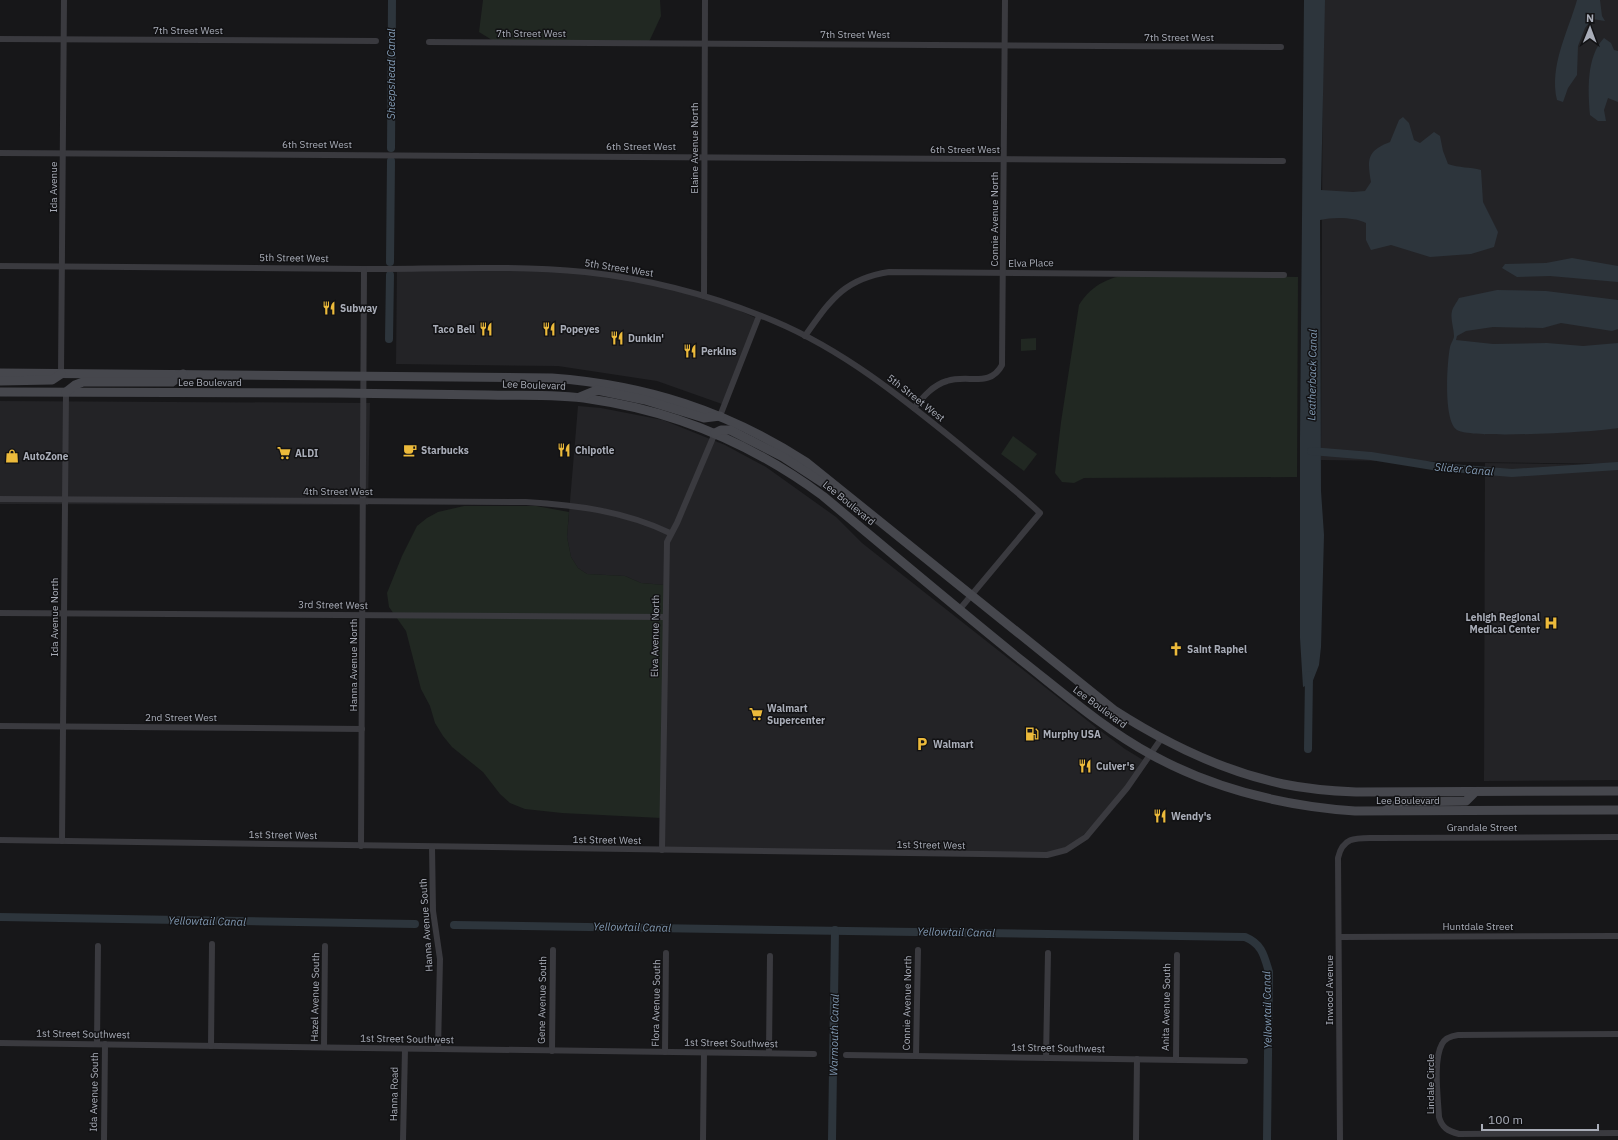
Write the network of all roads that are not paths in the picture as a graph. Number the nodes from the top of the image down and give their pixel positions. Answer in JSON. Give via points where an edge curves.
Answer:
{"nodes":[{"id":1,"x":64,"y":0,"type":"edge"},
{"id":2,"x":705,"y":0,"type":"edge"},
{"id":3,"x":1005,"y":0,"type":"edge"},
{"id":4,"x":0,"y":39,"type":"edge"},
{"id":5,"x":63,"y":39,"type":"junction"},
{"id":6,"x":376,"y":41,"type":"dead end"},
{"id":7,"x":429,"y":42,"type":"dead end"},
{"id":8,"x":704,"y":44,"type":"junction"},
{"id":9,"x":1004,"y":45,"type":"junction"},
{"id":10,"x":1281,"y":47,"type":"dead end"},
{"id":11,"x":0,"y":153,"type":"edge"},
{"id":12,"x":63,"y":153,"type":"junction"},
{"id":13,"x":704,"y":157,"type":"junction"},
{"id":14,"x":1004,"y":159,"type":"junction"},
{"id":15,"x":1283,"y":161,"type":"dead end"},
{"id":16,"x":0,"y":266,"type":"edge"},
{"id":17,"x":62,"y":266,"type":"junction"},
{"id":18,"x":364,"y":269,"type":"junction"},
{"id":19,"x":1003,"y":274,"type":"junction"},
{"id":20,"x":1284,"y":275,"type":"dead end"},
{"id":21,"x":704,"y":296,"type":"junction"},
{"id":22,"x":760,"y":316,"type":"junction"},
{"id":23,"x":805,"y":336,"type":"junction"},
{"id":24,"x":0,"y":373,"type":"edge"},
{"id":25,"x":61,"y":374,"type":"junction"},
{"id":26,"x":183,"y":374,"type":"junction"},
{"id":27,"x":365,"y":376,"type":"junction"},
{"id":28,"x":0,"y":382,"type":"edge"},
{"id":29,"x":0,"y":392,"type":"edge"},
{"id":30,"x":66,"y":392,"type":"junction"},
{"id":31,"x":365,"y":394,"type":"junction"},
{"id":32,"x":578,"y":398,"type":"junction"},
{"id":33,"x":914,"y":408,"type":"junction"},
{"id":34,"x":720,"y":416,"type":"junction"},
{"id":35,"x":715,"y":433,"type":"junction"},
{"id":36,"x":845,"y":494,"type":"junction"},
{"id":37,"x":0,"y":499,"type":"edge"},
{"id":38,"x":64,"y":500,"type":"junction"},
{"id":39,"x":364,"y":502,"type":"junction"},
{"id":40,"x":670,"y":533,"type":"junction"},
{"id":41,"x":971,"y":596,"type":"junction"},
{"id":42,"x":959,"y":610,"type":"junction"},
{"id":43,"x":0,"y":612,"type":"edge"},
{"id":44,"x":64,"y":613,"type":"junction"},
{"id":45,"x":363,"y":615,"type":"junction"},
{"id":46,"x":665,"y":617,"type":"junction"},
{"id":47,"x":0,"y":726,"type":"edge"},
{"id":48,"x":63,"y":727,"type":"junction"},
{"id":49,"x":362,"y":729,"type":"junction"},
{"id":50,"x":1161,"y":739,"type":"junction"},
{"id":51,"x":1151,"y":755,"type":"junction"},
{"id":52,"x":1618,"y":791,"type":"edge"},
{"id":53,"x":1475,"y":792,"type":"junction"},
{"id":54,"x":1618,"y":810,"type":"edge"},
{"id":55,"x":1384,"y":811,"type":"junction"},
{"id":56,"x":1618,"y":837,"type":"edge"},
{"id":57,"x":0,"y":840,"type":"edge"},
{"id":58,"x":62,"y":841,"type":"junction"},
{"id":59,"x":1346,"y":842,"type":"joint"},
{"id":60,"x":361,"y":846,"type":"junction"},
{"id":61,"x":432,"y":847,"type":"junction"},
{"id":62,"x":662,"y":850,"type":"junction"},
{"id":63,"x":1618,"y":936,"type":"edge"},
{"id":64,"x":1339,"y":937,"type":"junction"},
{"id":65,"x":212,"y":944,"type":"dead end"},
{"id":66,"x":98,"y":946,"type":"dead end"},
{"id":67,"x":325,"y":946,"type":"dead end"},
{"id":68,"x":553,"y":950,"type":"dead end"},
{"id":69,"x":918,"y":950,"type":"dead end"},
{"id":70,"x":666,"y":953,"type":"dead end"},
{"id":71,"x":1048,"y":953,"type":"dead end"},
{"id":72,"x":1177,"y":955,"type":"dead end"},
{"id":73,"x":770,"y":956,"type":"dead end"},
{"id":74,"x":1618,"y":1034,"type":"edge"},
{"id":75,"x":0,"y":1043,"type":"edge"},
{"id":76,"x":97,"y":1044,"type":"junction"},
{"id":77,"x":105,"y":1044,"type":"junction"},
{"id":78,"x":210,"y":1046,"type":"junction"},
{"id":79,"x":324,"y":1048,"type":"junction"},
{"id":80,"x":405,"y":1049,"type":"junction"},
{"id":81,"x":438,"y":1049,"type":"junction"},
{"id":82,"x":552,"y":1051,"type":"junction"},
{"id":83,"x":665,"y":1052,"type":"junction"},
{"id":84,"x":704,"y":1053,"type":"junction"},
{"id":85,"x":769,"y":1053,"type":"junction"},
{"id":86,"x":814,"y":1054,"type":"dead end"},
{"id":87,"x":846,"y":1055,"type":"dead end"},
{"id":88,"x":916,"y":1056,"type":"junction"},
{"id":89,"x":1046,"y":1058,"type":"junction"},
{"id":90,"x":1137,"y":1059,"type":"junction"},
{"id":91,"x":1176,"y":1059,"type":"junction"},
{"id":92,"x":1246,"y":1061,"type":"dead end"},
{"id":93,"x":1618,"y":1133,"type":"edge"},
{"id":94,"x":104,"y":1140,"type":"edge"},
{"id":95,"x":403,"y":1140,"type":"edge"},
{"id":96,"x":703,"y":1140,"type":"edge"},
{"id":97,"x":1136,"y":1140,"type":"edge"},
{"id":98,"x":1340,"y":1140,"type":"edge"}],
"edges":[{"from":1,"to":5,"type":"street","name":"Ida Avenue"},
{"from":2,"to":8,"type":"street","name":"Elaine Avenue North"},
{"from":3,"to":9,"type":"street","name":"Connie Avenue North"},
{"from":4,"to":5,"type":"street","name":"7th Street West"},
{"from":5,"to":6,"type":"street","name":"7th Street West"},
{"from":5,"to":12,"type":"street","name":"Ida Avenue"},
{"from":7,"to":8,"type":"street","name":"7th Street West"},
{"from":8,"to":9,"type":"street","name":"7th Street West"},
{"from":8,"to":13,"type":"street","name":"Elaine Avenue North"},
{"from":9,"to":10,"type":"street","name":"7th Street West"},
{"from":9,"to":14,"type":"street","name":"Connie Avenue North"},
{"from":11,"to":12,"type":"street","name":"6th Street West"},
{"from":12,"to":13,"type":"street","name":"6th Street West"},
{"from":12,"to":17,"type":"street","name":"Ida Avenue"},
{"from":13,"to":14,"type":"street","name":"6th Street West"},
{"from":13,"to":21,"type":"street","name":"Elaine Avenue North"},
{"from":14,"to":15,"type":"street","name":"6th Street West"},
{"from":14,"to":19,"type":"street","name":"Connie Avenue North"},
{"from":16,"to":17,"type":"street","name":"5th Street West"},
{"from":17,"to":18,"type":"street","name":"5th Street West"},
{"from":17,"to":25,"type":"street","name":"Ida Avenue"},
{"from":18,"to":21,"type":"street","name":"5th Street West","via":[[586,272],[660,284]]},
{"from":18,"to":27,"type":"street","name":"Hanna Avenue North"},
{"from":19,"to":20,"type":"street","name":"Elva Place"},
{"from":19,"to":23,"type":"street","name":"Elva Place","via":[[899,272],[865,277],[848,285],[833,298]]},
{"from":19,"to":33,"type":"street","name":"Connie Avenue North","via":[[1002,365],[997,374],[989,379],[947,380],[937,385]]},
{"from":21,"to":22,"type":"street","name":"5th Street West"},
{"from":22,"to":23,"type":"street","name":"5th Street West"},
{"from":22,"to":34,"type":"street"},
{"from":23,"to":33,"type":"street","name":"5th Street West","via":[[865,372]]},
{"from":24,"to":25,"type":"main road","name":"Lee Boulevard"},
{"from":25,"to":26,"type":"main road","name":"Lee Boulevard"},
{"from":25,"to":28,"type":"main road","via":[[52,380]]},
{"from":26,"to":27,"type":"main road","name":"Lee Boulevard"},
{"from":26,"to":30,"type":"main road","via":[[172,382],[83,382]]},
{"from":27,"to":31,"type":"street","name":"Hanna Avenue North"},
{"from":27,"to":34,"type":"main road","name":"Lee Boulevard","via":[[582,380],[651,393]]},
{"from":29,"to":30,"type":"main road","name":"Lee Boulevard"},
{"from":30,"to":31,"type":"main road","name":"Lee Boulevard"},
{"from":30,"to":38,"type":"street","name":"Ida Avenue North"},
{"from":31,"to":32,"type":"main road","name":"Lee Boulevard"},
{"from":31,"to":39,"type":"street","name":"Hanna Avenue North"},
{"from":32,"to":34,"type":"main road","via":[[597,390],[645,400],[704,418]]},
{"from":32,"to":35,"type":"main road","name":"Lee Boulevard","via":[[646,410]]},
{"from":33,"to":41,"type":"street","name":"5th Street West","via":[[1040,513]]},
{"from":34,"to":36,"type":"main road","name":"Lee Boulevard","via":[[785,448]]},
{"from":35,"to":36,"type":"main road","via":[[730,430],[783,456],[836,492]]},
{"from":35,"to":40,"type":"street","name":"Elva Avenue North","via":[[677,523]]},
{"from":35,"to":42,"type":"main road","name":"Lee Boulevard","via":[[757,453],[808,484]]},
{"from":36,"to":41,"type":"main road","name":"Lee Boulevard"},
{"from":37,"to":38,"type":"street","name":"4th Street West"},
{"from":38,"to":39,"type":"street","name":"4th Street West"},
{"from":38,"to":44,"type":"street","name":"Ida Avenue North"},
{"from":39,"to":40,"type":"street","name":"4th Street West","via":[[570,504],[614,512]]},
{"from":39,"to":45,"type":"street","name":"Hanna Avenue North"},
{"from":40,"to":46,"type":"street","name":"Elva Avenue North","via":[[666,556]]},
{"from":41,"to":42,"type":"street","name":"5th Street West"},
{"from":41,"to":50,"type":"main road","name":"Lee Boulevard","via":[[1114,710]]},
{"from":42,"to":51,"type":"main road","name":"Lee Boulevard","via":[[1068,698],[1108,728]]},
{"from":43,"to":44,"type":"street","name":"3rd Street West"},
{"from":44,"to":45,"type":"street","name":"3rd Street West"},
{"from":44,"to":48,"type":"street","name":"Ida Avenue North"},
{"from":45,"to":46,"type":"street","name":"3rd Street West"},
{"from":45,"to":49,"type":"street","name":"Hanna Avenue North"},
{"from":46,"to":62,"type":"street","name":"Elva Avenue North"},
{"from":47,"to":48,"type":"street","name":"2nd Street West"},
{"from":48,"to":49,"type":"street","name":"2nd Street West"},
{"from":48,"to":58,"type":"street","name":"Ida Avenue North"},
{"from":49,"to":60,"type":"street","name":"Hanna Avenue North"},
{"from":50,"to":51,"type":"street","name":"1st Street West"},
{"from":50,"to":53,"type":"main road","name":"Lee Boulevard","via":[[1229,769],[1284,784],[1356,792]]},
{"from":51,"to":55,"type":"main road","name":"Lee Boulevard","via":[[1227,787],[1273,800],[1330,809]]},
{"from":51,"to":62,"type":"street","name":"1st Street West","via":[[1086,837],[1066,850],[1047,855]]},
{"from":52,"to":53,"type":"main road","name":"Lee Boulevard"},
{"from":53,"to":55,"type":"main road","via":[[1466,801],[1402,802]]},
{"from":54,"to":55,"type":"main road","name":"Lee Boulevard"},
{"from":56,"to":59,"type":"street","name":"Grandale Street","via":[[1357,838]]},
{"from":57,"to":58,"type":"street","name":"1st Street West"},
{"from":58,"to":60,"type":"street","name":"1st Street West"},
{"from":59,"to":64,"type":"street","name":"Inwood Avenue","via":[[1338,858]]},
{"from":60,"to":61,"type":"street","name":"1st Street West"},
{"from":61,"to":62,"type":"street","name":"1st Street West"},
{"from":61,"to":81,"type":"street","name":"Hanna Avenue South","via":[[433,912],[440,959]]},
{"from":63,"to":64,"type":"street","name":"Huntdale Street"},
{"from":64,"to":98,"type":"street","name":"Inwood Avenue"},
{"from":65,"to":78,"type":"street"},
{"from":66,"to":76,"type":"street","name":"Ida Avenue South"},
{"from":67,"to":79,"type":"street","name":"Hazel Avenue South"},
{"from":68,"to":82,"type":"street","name":"Gene Avenue South"},
{"from":69,"to":88,"type":"street","name":"Connie Avenue North"},
{"from":70,"to":83,"type":"street","name":"Flora Avenue South"},
{"from":71,"to":89,"type":"street"},
{"from":72,"to":91,"type":"street","name":"Anita Avenue South"},
{"from":73,"to":85,"type":"street"},
{"from":74,"to":93,"type":"street","name":"Lindale Circle","via":[[1458,1035],[1449,1037],[1442,1043],[1438,1060],[1439,1116],[1441,1125],[1449,1131],[1459,1134]]},
{"from":75,"to":76,"type":"street","name":"1st Street Southwest"},
{"from":76,"to":77,"type":"street","name":"1st Street Southwest"},
{"from":77,"to":78,"type":"street","name":"1st Street Southwest"},
{"from":77,"to":94,"type":"street","name":"Ida Avenue South"},
{"from":78,"to":79,"type":"street","name":"1st Street Southwest"},
{"from":79,"to":80,"type":"street","name":"1st Street Southwest"},
{"from":80,"to":81,"type":"street","name":"1st Street Southwest"},
{"from":80,"to":95,"type":"street","name":"Hanna Road"},
{"from":81,"to":82,"type":"street","name":"1st Street Southwest"},
{"from":82,"to":83,"type":"street","name":"1st Street Southwest"},
{"from":83,"to":84,"type":"street","name":"1st Street Southwest"},
{"from":84,"to":85,"type":"street","name":"1st Street Southwest"},
{"from":84,"to":96,"type":"street"},
{"from":85,"to":86,"type":"street","name":"1st Street Southwest"},
{"from":87,"to":88,"type":"street","name":"1st Street Southwest"},
{"from":88,"to":89,"type":"street","name":"1st Street Southwest"},
{"from":89,"to":90,"type":"street","name":"1st Street Southwest"},
{"from":90,"to":91,"type":"street","name":"1st Street Southwest"},
{"from":90,"to":97,"type":"street"},
{"from":91,"to":92,"type":"street","name":"1st Street Southwest"}]}
